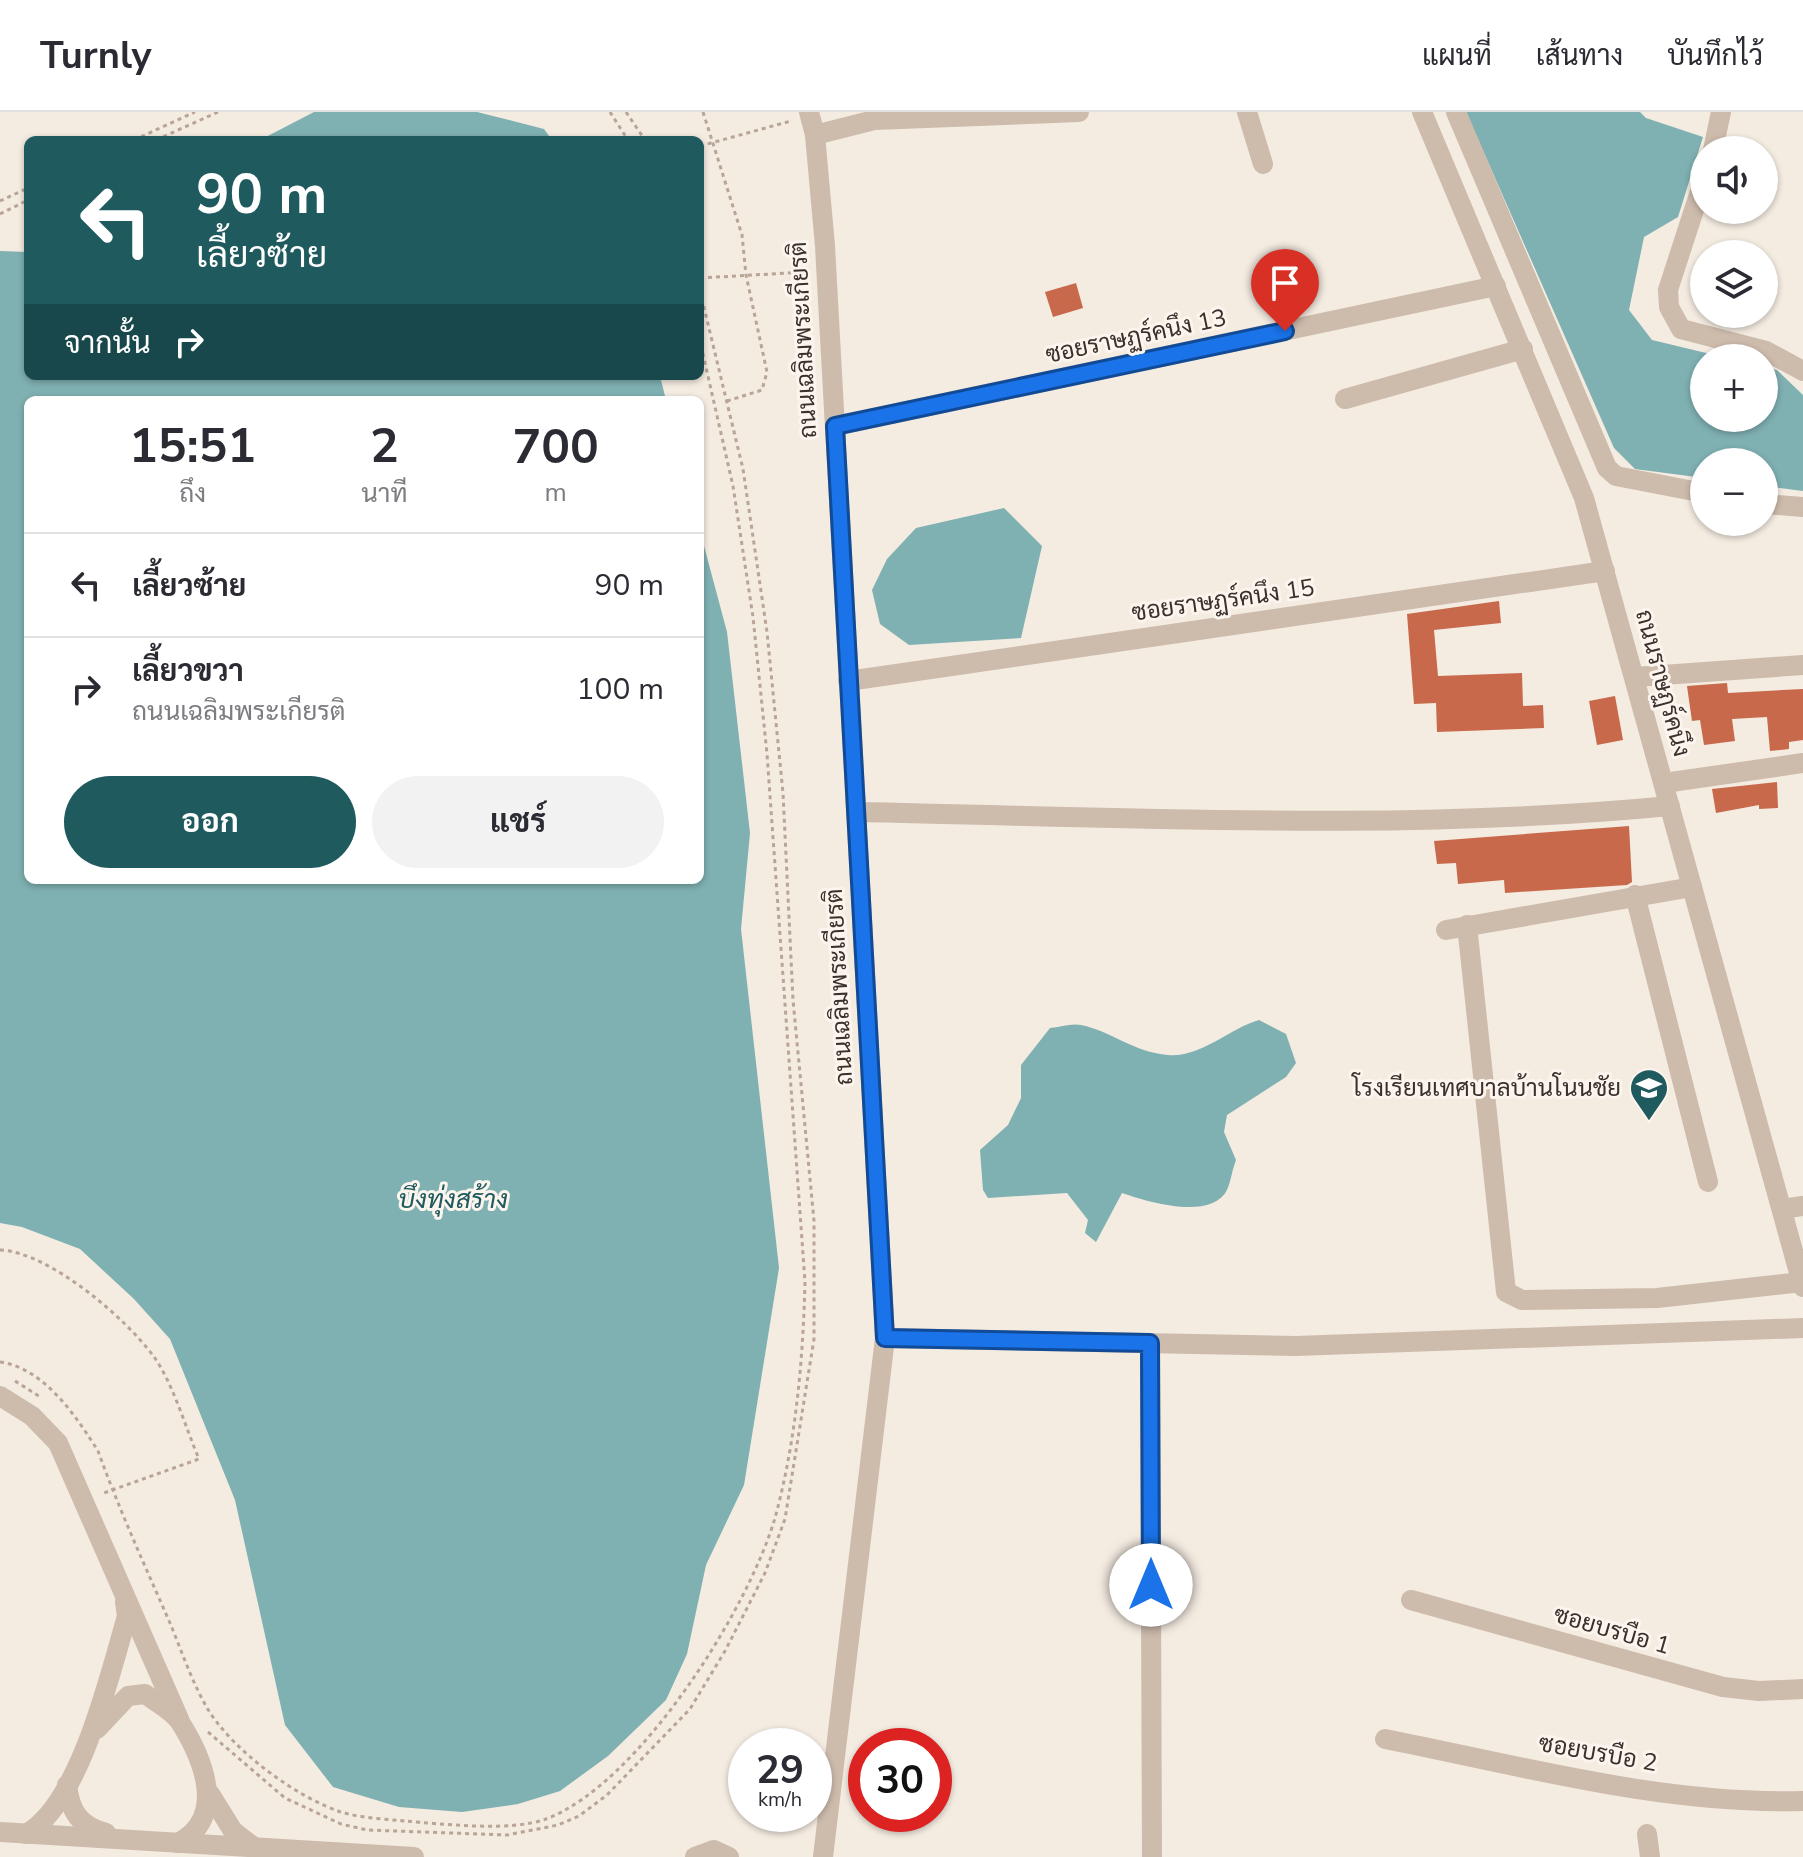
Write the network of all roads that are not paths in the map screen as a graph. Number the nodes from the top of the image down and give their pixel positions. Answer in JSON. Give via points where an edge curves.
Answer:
{"nodes":[{"id":1,"x":1079,"y":112,"type":"edge"},
{"id":2,"x":1247,"y":112,"type":"edge"},
{"id":3,"x":1422,"y":112,"type":"edge"},
{"id":4,"x":1456,"y":112,"type":"edge"},
{"id":5,"x":1721,"y":112,"type":"edge"},
{"id":6,"x":811,"y":121,"type":"edge"},
{"id":7,"x":1716,"y":136,"type":"edge"},
{"id":8,"x":1263,"y":164,"type":"dead end"},
{"id":9,"x":1690,"y":222,"type":"edge"},
{"id":10,"x":1496,"y":286,"type":"junction"},
{"id":11,"x":1523,"y":349,"type":"junction"},
{"id":12,"x":1803,"y":371,"type":"edge"},
{"id":13,"x":1345,"y":399,"type":"dead end"},
{"id":14,"x":835,"y":426,"type":"junction"},
{"id":15,"x":1690,"y":490,"type":"edge"},
{"id":16,"x":1778,"y":505,"type":"edge"},
{"id":17,"x":1803,"y":507,"type":"edge"},
{"id":18,"x":1605,"y":571,"type":"junction"},
{"id":19,"x":1803,"y":665,"type":"edge"},
{"id":20,"x":1635,"y":677,"type":"junction"},
{"id":21,"x":848,"y":681,"type":"junction"},
{"id":22,"x":1803,"y":763,"type":"edge"},
{"id":23,"x":1664,"y":783,"type":"junction"},
{"id":24,"x":1670,"y":806,"type":"junction"},
{"id":25,"x":856,"y":812,"type":"junction"},
{"id":26,"x":1692,"y":887,"type":"junction"},
{"id":27,"x":1635,"y":895,"type":"junction"},
{"id":28,"x":1708,"y":1182,"type":"dead end"},
{"id":29,"x":1803,"y":1206,"type":"edge"},
{"id":30,"x":1782,"y":1209,"type":"junction"},
{"id":31,"x":1802,"y":1284,"type":"edge"},
{"id":32,"x":1803,"y":1328,"type":"edge"},
{"id":33,"x":885,"y":1338,"type":"junction"},
{"id":34,"x":1150,"y":1343,"type":"junction"},
{"id":35,"x":0,"y":1396,"type":"edge"},
{"id":36,"x":122,"y":1586,"type":"junction"},
{"id":37,"x":1411,"y":1600,"type":"dead end"},
{"id":38,"x":1803,"y":1689,"type":"edge"},
{"id":39,"x":179,"y":1719,"type":"junction"},
{"id":40,"x":91,"y":1735,"type":"junction"},
{"id":41,"x":1385,"y":1739,"type":"dead end"},
{"id":42,"x":67,"y":1785,"type":"junction"},
{"id":43,"x":210,"y":1794,"type":"junction"},
{"id":44,"x":1803,"y":1801,"type":"edge"},
{"id":45,"x":0,"y":1832,"type":"edge"},
{"id":46,"x":26,"y":1834,"type":"junction"},
{"id":47,"x":1647,"y":1834,"type":"dead end"},
{"id":48,"x":133,"y":1840,"type":"junction"},
{"id":49,"x":178,"y":1843,"type":"junction"},
{"id":50,"x":255,"y":1848,"type":"junction"},
{"id":51,"x":414,"y":1857,"type":"edge"},
{"id":52,"x":695,"y":1857,"type":"edge"},
{"id":53,"x":729,"y":1857,"type":"edge"},
{"id":54,"x":823,"y":1857,"type":"edge"},
{"id":55,"x":1152,"y":1857,"type":"edge"},
{"id":56,"x":1650,"y":1857,"type":"edge"}],
"edges":[{"from":1,"to":6,"type":"street"},
{"from":2,"to":8,"type":"street"},
{"from":3,"to":10,"type":"street","name":"ถนนราษฏร์คนึง"},
{"from":4,"to":15,"type":"street","via":[[1607,468],[1616,476]]},
{"from":5,"to":7,"type":"street"},
{"from":6,"to":14,"type":"street","name":"ถนนเฉลิมพระเกียรติ"},
{"from":9,"to":12,"type":"street","via":[[1668,290],[1673,318],[1681,329],[1766,351]]},
{"from":10,"to":11,"type":"street","name":"ถนนราษฏร์คนึง"},
{"from":10,"to":14,"type":"street","name":"ซอยราษฏร์คนึง 13"},
{"from":11,"to":13,"type":"street"},
{"from":11,"to":18,"type":"street","name":"ถนนราษฏร์คนึง","via":[[1584,498]]},
{"from":14,"to":21,"type":"street","name":"ถนนเฉลิมพระเกียรติ"},
{"from":16,"to":17,"type":"street"},
{"from":18,"to":20,"type":"street","name":"ถนนราษฏร์คนึง"},
{"from":18,"to":21,"type":"street","name":"ซอยราษฏร์คนึง 15"},
{"from":19,"to":20,"type":"street"},
{"from":20,"to":23,"type":"street","name":"ถนนราษฏร์คนึง"},
{"from":21,"to":25,"type":"street","name":"ถนนเฉลิมพระเกียรติ"},
{"from":22,"to":23,"type":"street"},
{"from":23,"to":24,"type":"street","name":"ถนนราษฏร์คนึง"},
{"from":24,"to":25,"type":"street","via":[[1404,822]]},
{"from":24,"to":26,"type":"street","name":"ถนนราษฏร์คนึง"},
{"from":25,"to":33,"type":"street","name":"ถนนเฉลิมพระเกียรติ"},
{"from":26,"to":27,"type":"street"},
{"from":26,"to":30,"type":"street","name":"ถนนราษฏร์คนึง"},
{"from":27,"to":28,"type":"street"},
{"from":27,"to":31,"type":"street","via":[[1456,928],[1506,1292],[1522,1300],[1657,1298]]},
{"from":29,"to":30,"type":"street"},
{"from":30,"to":31,"type":"street","name":"ถนนราษฏร์คนึง"},
{"from":32,"to":34,"type":"street","via":[[1296,1346]]},
{"from":33,"to":34,"type":"street"},
{"from":33,"to":54,"type":"street","name":"ถนนเฉลิมพระเกียรติ"},
{"from":34,"to":55,"type":"street"},
{"from":35,"to":36,"type":"street","via":[[32,1416],[58,1443]]},
{"from":36,"to":39,"type":"street"},
{"from":36,"to":40,"type":"street","via":[[127,1616]]},
{"from":37,"to":38,"type":"street","name":"ซอยบรบือ 1","via":[[1723,1687]]},
{"from":39,"to":40,"type":"street","via":[[145,1694],[128,1696]]},
{"from":39,"to":43,"type":"street"},
{"from":40,"to":42,"type":"street"},
{"from":41,"to":44,"type":"street","name":"ซอยบรบือ 2","via":[[1620,1786],[1746,1803]]},
{"from":42,"to":46,"type":"street","via":[[42,1825]]},
{"from":42,"to":48,"type":"street","via":[[76,1818],[93,1830]]},
{"from":43,"to":49,"type":"street","via":[[207,1816]]},
{"from":43,"to":50,"type":"street","via":[[233,1831]]},
{"from":45,"to":46,"type":"street"},
{"from":46,"to":48,"type":"street"},
{"from":47,"to":56,"type":"street"},
{"from":48,"to":49,"type":"street"},
{"from":49,"to":50,"type":"street"},
{"from":50,"to":51,"type":"street"},
{"from":52,"to":53,"type":"street","via":[[714,1850]]}]}
